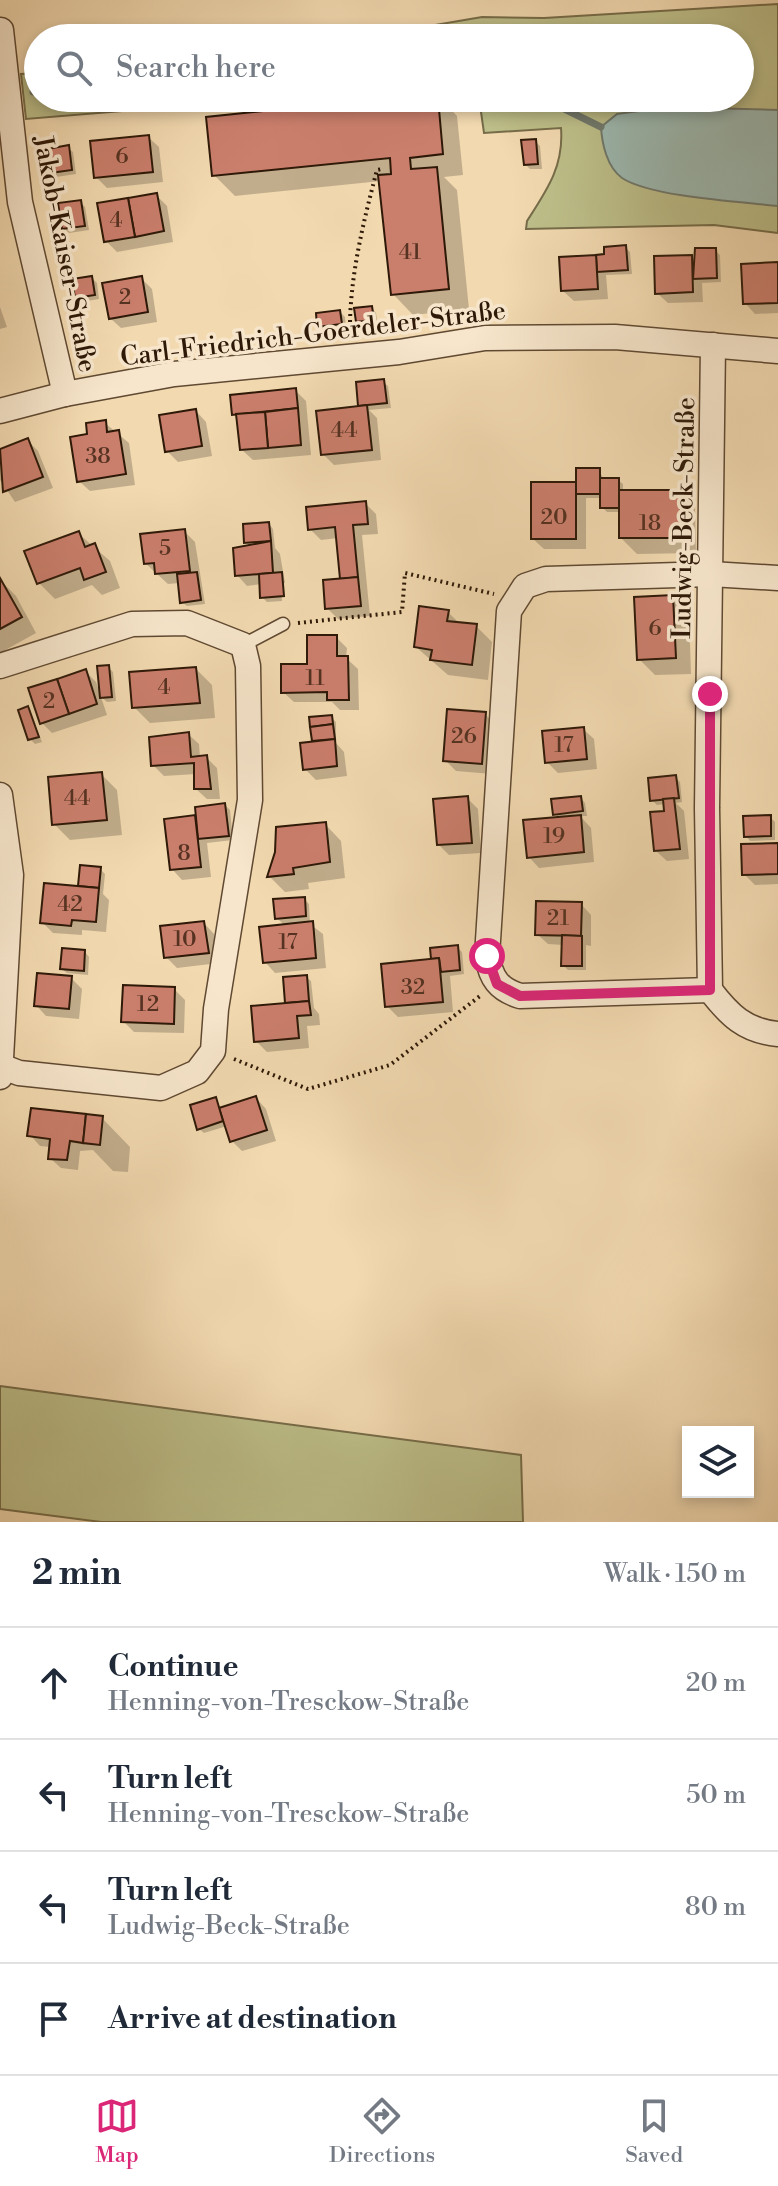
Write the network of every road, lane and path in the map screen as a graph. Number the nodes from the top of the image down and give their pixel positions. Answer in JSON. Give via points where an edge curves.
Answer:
{"nodes":[{"id":1,"x":1,"y":30,"type":"edge"},
{"id":2,"x":382,"y":169,"type":"dead end"},
{"id":3,"x":10,"y":204,"type":"edge"},
{"id":4,"x":713,"y":345,"type":"junction"},
{"id":5,"x":778,"y":351,"type":"edge"},
{"id":6,"x":350,"y":357,"type":"junction"},
{"id":7,"x":65,"y":394,"type":"junction"},
{"id":8,"x":0,"y":411,"type":"edge"},
{"id":9,"x":711,"y":574,"type":"junction"},
{"id":10,"x":778,"y":578,"type":"edge"},
{"id":11,"x":513,"y":599,"type":"junction"},
{"id":12,"x":283,"y":624,"type":"joint"},
{"id":13,"x":243,"y":645,"type":"junction"},
{"id":14,"x":0,"y":666,"type":"edge"},
{"id":15,"x":0,"y":795,"type":"edge"},
{"id":16,"x":497,"y":984,"type":"junction"},
{"id":17,"x":710,"y":990,"type":"junction"},
{"id":18,"x":778,"y":1034,"type":"edge"},
{"id":19,"x":213,"y":1051,"type":"junction"},
{"id":20,"x":1,"y":1071,"type":"edge"}],
"edges":[{"from":1,"to":3,"type":"street","name":"Jakob-Kaiser-Straße"},
{"from":2,"to":6,"type":"path","via":[[377,170],[368,201],[349,306]]},
{"from":3,"to":7,"type":"street","name":"Jakob-Kaiser-Straße"},
{"from":4,"to":5,"type":"street","name":"Carl-Friedrich-Goerdeler-Straße"},
{"from":4,"to":6,"type":"street","name":"Carl-Friedrich-Goerdeler-Straße","via":[[615,337],[485,338]]},
{"from":4,"to":9,"type":"street","name":"Ludwig-Beck-Straße"},
{"from":6,"to":7,"type":"street","name":"Carl-Friedrich-Goerdeler-Straße","via":[[174,374]]},
{"from":7,"to":8,"type":"street","name":"Carl-Friedrich-Goerdeler-Straße"},
{"from":9,"to":10,"type":"street"},
{"from":9,"to":11,"type":"street","via":[[546,579],[525,586]]},
{"from":9,"to":17,"type":"street","name":"Ludwig-Beck-Straße"},
{"from":11,"to":12,"type":"path","via":[[405,573],[402,612]]},
{"from":11,"to":16,"type":"street","via":[[487,956]]},
{"from":12,"to":13,"type":"lane"},
{"from":13,"to":14,"type":"street","via":[[187,623],[132,624]]},
{"from":13,"to":19,"type":"street","via":[[248,666],[250,800]]},
{"from":15,"to":20,"type":"street","via":[[11,875]]},
{"from":16,"to":17,"type":"street","via":[[520,996]]},
{"from":16,"to":19,"type":"path","via":[[390,1065],[308,1089]]},
{"from":17,"to":18,"type":"street","via":[[741,1024]]},
{"from":19,"to":20,"type":"street","via":[[197,1072],[161,1088]]}]}
